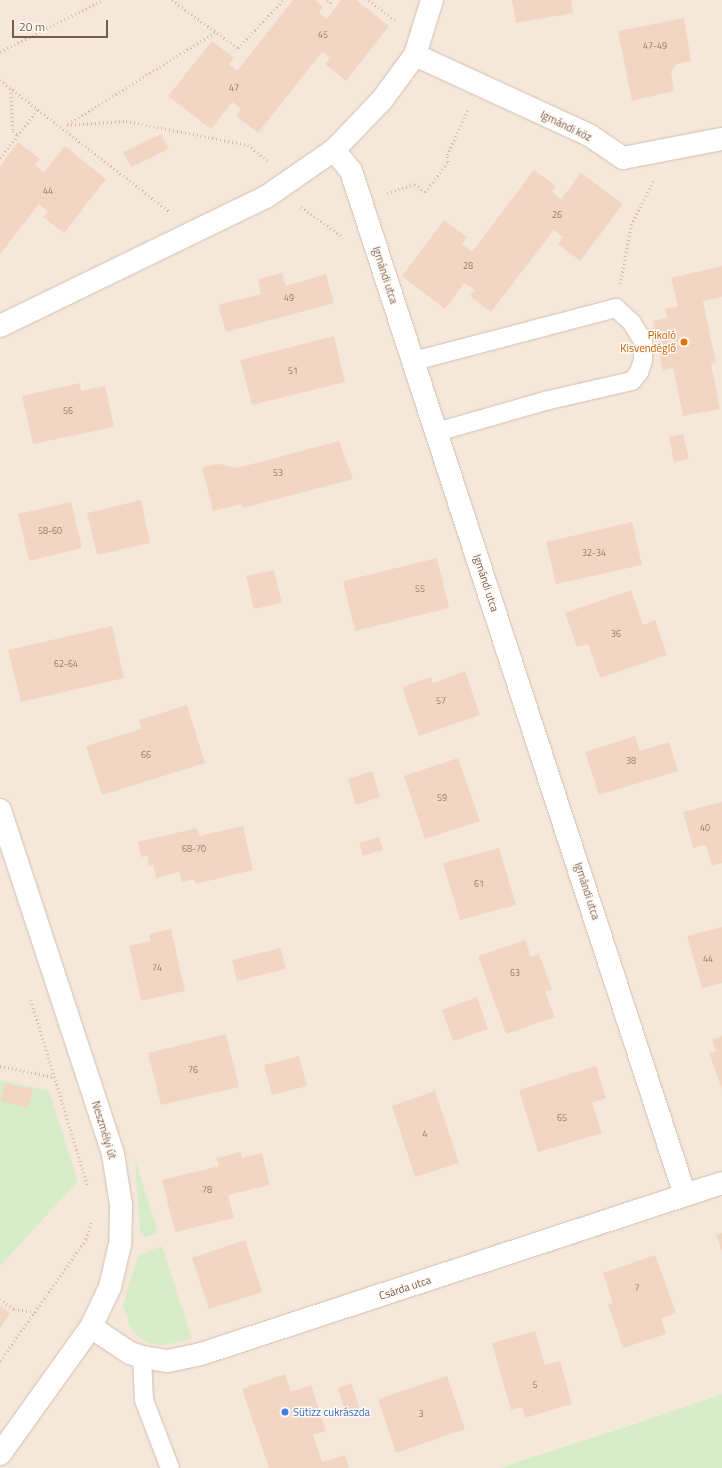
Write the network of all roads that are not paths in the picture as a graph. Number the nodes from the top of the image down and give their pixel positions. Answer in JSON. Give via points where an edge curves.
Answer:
{"nodes":[{"id":1,"x":432,"y":0,"type":"edge"},
{"id":2,"x":415,"y":55,"type":"junction"},
{"id":3,"x":722,"y":139,"type":"edge"},
{"id":4,"x":334,"y":150,"type":"junction"},
{"id":5,"x":0,"y":326,"type":"edge"},
{"id":6,"x":414,"y":361,"type":"junction"},
{"id":7,"x":437,"y":432,"type":"junction"},
{"id":8,"x":0,"y":810,"type":"edge"},
{"id":9,"x":722,"y":1182,"type":"edge"},
{"id":10,"x":685,"y":1195,"type":"junction"},
{"id":11,"x":91,"y":1327,"type":"junction"},
{"id":12,"x":142,"y":1357,"type":"junction"},
{"id":13,"x":0,"y":1454,"type":"edge"},
{"id":14,"x":170,"y":1468,"type":"edge"}],
"edges":[{"from":1,"to":2,"type":"street"},
{"from":2,"to":3,"type":"street","name":"Igmándi köz","via":[[589,135],[624,158]]},
{"from":2,"to":4,"type":"street","via":[[382,100]]},
{"from":4,"to":5,"type":"street","via":[[275,190]]},
{"from":4,"to":6,"type":"street","name":"Igmándi utca","via":[[351,171]]},
{"from":6,"to":7,"type":"street","name":"Igmándi utca"},
{"from":6,"to":7,"type":"lane","via":[[616,308],[632,323],[643,341],[643,360],[632,382],[545,401]]},
{"from":7,"to":10,"type":"street","name":"Igmándi utca"},
{"from":8,"to":11,"type":"street","name":"Neszmélyi út","via":[[113,1154],[121,1205],[120,1244],[110,1287]]},
{"from":9,"to":10,"type":"street","name":"Csárda utca"},
{"from":10,"to":12,"type":"street","name":"Csárda utca","via":[[234,1345],[168,1360]]},
{"from":11,"to":12,"type":"street","name":"Csárda utca","via":[[130,1353]]},
{"from":11,"to":13,"type":"street","name":"Neszmélyi út"},
{"from":12,"to":14,"type":"lane","via":[[144,1400]]}]}
